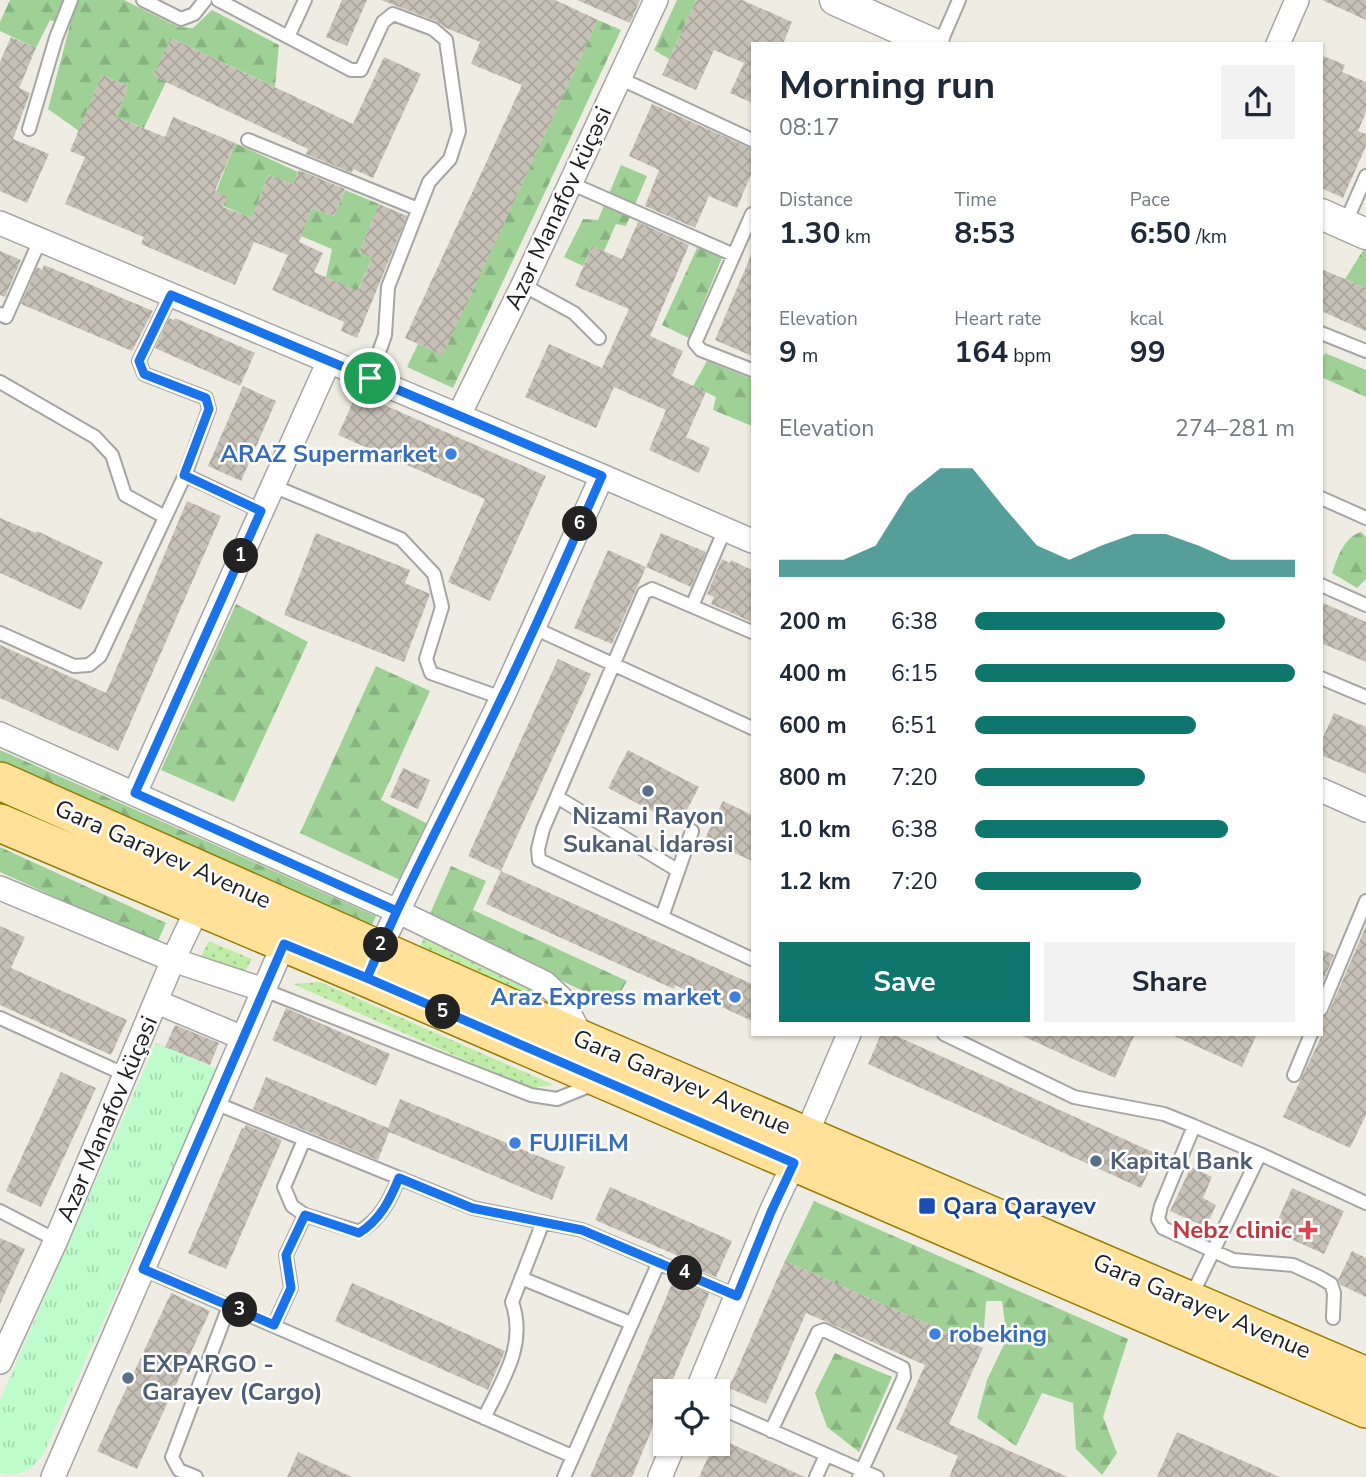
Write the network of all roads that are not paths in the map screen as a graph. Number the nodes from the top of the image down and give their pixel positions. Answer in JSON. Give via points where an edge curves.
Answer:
{"nodes":[{"id":1,"x":71,"y":0,"type":"edge"},
{"id":2,"x":144,"y":0,"type":"edge"},
{"id":3,"x":205,"y":0,"type":"edge"},
{"id":4,"x":218,"y":0,"type":"edge"},
{"id":5,"x":305,"y":0,"type":"edge"},
{"id":6,"x":656,"y":0,"type":"edge"},
{"id":7,"x":835,"y":0,"type":"edge"},
{"id":8,"x":959,"y":0,"type":"edge"},
{"id":9,"x":1297,"y":0,"type":"edge"},
{"id":10,"x":868,"y":7,"type":"edge"},
{"id":11,"x":288,"y":37,"type":"junction"},
{"id":12,"x":930,"y":42,"type":"edge"},
{"id":13,"x":941,"y":42,"type":"edge"},
{"id":14,"x":1279,"y":42,"type":"edge"},
{"id":15,"x":619,"y":78,"type":"junction"},
{"id":16,"x":29,"y":129,"type":"dead end"},
{"id":17,"x":248,"y":140,"type":"dead end"},
{"id":18,"x":751,"y":140,"type":"edge"},
{"id":19,"x":1366,"y":176,"type":"edge"},
{"id":20,"x":570,"y":183,"type":"junction"},
{"id":21,"x":418,"y":209,"type":"junction"},
{"id":22,"x":751,"y":216,"type":"edge"},
{"id":23,"x":0,"y":223,"type":"edge"},
{"id":24,"x":1344,"y":224,"type":"edge"},
{"id":25,"x":40,"y":240,"type":"junction"},
{"id":26,"x":734,"y":254,"type":"junction"},
{"id":27,"x":523,"y":285,"type":"junction"},
{"id":28,"x":171,"y":295,"type":"junction"},
{"id":29,"x":0,"y":314,"type":"edge"},
{"id":30,"x":1323,"y":334,"type":"edge"},
{"id":31,"x":599,"y":338,"type":"dead end"},
{"id":32,"x":1366,"y":351,"type":"edge"},
{"id":33,"x":329,"y":361,"type":"junction"},
{"id":34,"x":751,"y":370,"type":"edge"},
{"id":35,"x":370,"y":378,"type":"junction"},
{"id":36,"x":0,"y":382,"type":"edge"},
{"id":37,"x":459,"y":415,"type":"junction"},
{"id":38,"x":184,"y":475,"type":"junction"},
{"id":39,"x":602,"y":476,"type":"junction"},
{"id":40,"x":273,"y":486,"type":"junction"},
{"id":41,"x":1323,"y":499,"type":"edge"},
{"id":42,"x":261,"y":511,"type":"junction"},
{"id":43,"x":165,"y":517,"type":"junction"},
{"id":44,"x":1366,"y":518,"type":"edge"},
{"id":45,"x":725,"y":529,"type":"junction"},
{"id":46,"x":751,"y":541,"type":"edge"},
{"id":47,"x":1323,"y":586,"type":"edge"},
{"id":48,"x":1366,"y":605,"type":"edge"},
{"id":49,"x":692,"y":606,"type":"junction"},
{"id":50,"x":534,"y":628,"type":"junction"},
{"id":51,"x":751,"y":632,"type":"edge"},
{"id":52,"x":0,"y":633,"type":"edge"},
{"id":53,"x":614,"y":664,"type":"junction"},
{"id":54,"x":1323,"y":679,"type":"edge"},
{"id":55,"x":1366,"y":697,"type":"edge"},
{"id":56,"x":502,"y":698,"type":"junction"},
{"id":57,"x":751,"y":728,"type":"edge"},
{"id":58,"x":0,"y":734,"type":"edge"},
{"id":59,"x":0,"y":781,"type":"edge"},
{"id":60,"x":1323,"y":791,"type":"edge"},
{"id":61,"x":135,"y":793,"type":"junction"},
{"id":62,"x":557,"y":797,"type":"junction"},
{"id":63,"x":1366,"y":810,"type":"edge"},
{"id":64,"x":0,"y":823,"type":"edge"},
{"id":65,"x":692,"y":831,"type":"dead end"},
{"id":66,"x":677,"y":870,"type":"junction"},
{"id":67,"x":0,"y":888,"type":"edge"},
{"id":68,"x":206,"y":891,"type":"junction"},
{"id":69,"x":1366,"y":901,"type":"edge"},
{"id":70,"x":397,"y":911,"type":"junction"},
{"id":71,"x":662,"y":917,"type":"junction"},
{"id":72,"x":290,"y":928,"type":"junction"},
{"id":73,"x":751,"y":959,"type":"edge"},
{"id":74,"x":173,"y":960,"type":"junction"},
{"id":75,"x":373,"y":964,"type":"junction"},
{"id":76,"x":264,"y":990,"type":"junction"},
{"id":77,"x":157,"y":1002,"type":"junction"},
{"id":78,"x":1323,"y":1004,"type":"edge"},
{"id":79,"x":0,"y":1018,"type":"edge"},
{"id":80,"x":848,"y":1036,"type":"edge"},
{"id":81,"x":948,"y":1036,"type":"edge"},
{"id":82,"x":1310,"y":1036,"type":"edge"},
{"id":83,"x":243,"y":1038,"type":"junction"},
{"id":84,"x":583,"y":1040,"type":"junction"},
{"id":85,"x":126,"y":1074,"type":"junction"},
{"id":86,"x":1294,"y":1075,"type":"dead end"},
{"id":87,"x":601,"y":1080,"type":"junction"},
{"id":88,"x":215,"y":1103,"type":"junction"},
{"id":89,"x":1194,"y":1126,"type":"junction"},
{"id":90,"x":304,"y":1140,"type":"junction"},
{"id":91,"x":800,"y":1149,"type":"junction"},
{"id":92,"x":1260,"y":1154,"type":"junction"},
{"id":93,"x":399,"y":1178,"type":"junction"},
{"id":94,"x":1366,"y":1203,"type":"edge"},
{"id":95,"x":0,"y":1211,"type":"edge"},
{"id":96,"x":305,"y":1215,"type":"junction"},
{"id":97,"x":543,"y":1222,"type":"junction"},
{"id":98,"x":56,"y":1240,"type":"junction"},
{"id":99,"x":1213,"y":1252,"type":"junction"},
{"id":100,"x":659,"y":1262,"type":"junction"},
{"id":101,"x":143,"y":1269,"type":"junction"},
{"id":102,"x":521,"y":1278,"type":"junction"},
{"id":103,"x":737,"y":1296,"type":"junction"},
{"id":104,"x":1189,"y":1300,"type":"junction"},
{"id":105,"x":229,"y":1306,"type":"junction"},
{"id":106,"x":1333,"y":1318,"type":"dead end"},
{"id":107,"x":631,"y":1323,"type":"junction"},
{"id":108,"x":274,"y":1325,"type":"junction"},
{"id":109,"x":0,"y":1362,"type":"edge"},
{"id":110,"x":1366,"y":1376,"type":"edge"},
{"id":111,"x":701,"y":1379,"type":"edge"},
{"id":112,"x":1366,"y":1409,"type":"edge"},
{"id":113,"x":730,"y":1412,"type":"edge"},
{"id":114,"x":484,"y":1418,"type":"junction"},
{"id":115,"x":771,"y":1431,"type":"junction"},
{"id":116,"x":827,"y":1455,"type":"junction"},
{"id":117,"x":572,"y":1456,"type":"junction"},
{"id":118,"x":669,"y":1456,"type":"edge"},
{"id":119,"x":860,"y":1474,"type":"edge"},
{"id":120,"x":53,"y":1477,"type":"edge"},
{"id":121,"x":196,"y":1477,"type":"edge"},
{"id":122,"x":564,"y":1477,"type":"edge"},
{"id":123,"x":660,"y":1477,"type":"edge"},
{"id":124,"x":816,"y":1477,"type":"edge"},
{"id":125,"x":877,"y":1477,"type":"edge"}],
"edges":[{"from":1,"to":16,"type":"lane"},
{"from":2,"to":3,"type":"lane","via":[[181,19],[194,14]]},
{"from":4,"to":11,"type":"lane"},
{"from":5,"to":11,"type":"lane"},
{"from":6,"to":15,"type":"street","name":"Azər Manafov küçəsi"},
{"from":7,"to":10,"type":"street"},
{"from":8,"to":13,"type":"lane"},
{"from":9,"to":14,"type":"street"},
{"from":10,"to":12,"type":"street"},
{"from":11,"to":21,"type":"lane","via":[[351,70],[361,70],[383,22],[393,14],[433,29],[446,40],[459,131],[450,159],[429,181]]},
{"from":15,"to":18,"type":"lane"},
{"from":15,"to":20,"type":"street","name":"Azər Manafov küçəsi"},
{"from":17,"to":21,"type":"lane"},
{"from":19,"to":24,"type":"lane"},
{"from":20,"to":26,"type":"lane"},
{"from":20,"to":27,"type":"street","name":"Azər Manafov küçəsi"},
{"from":21,"to":35,"type":"lane","via":[[388,287],[385,335]]},
{"from":22,"to":26,"type":"lane"},
{"from":23,"to":25,"type":"street"},
{"from":25,"to":28,"type":"street"},
{"from":25,"to":29,"type":"lane","via":[[6,317]]},
{"from":26,"to":34,"type":"lane","via":[[695,343],[701,350]]},
{"from":27,"to":31,"type":"lane","via":[[574,313]]},
{"from":27,"to":37,"type":"street","name":"Azər Manafov küçəsi"},
{"from":28,"to":33,"type":"street"},
{"from":28,"to":38,"type":"lane","via":[[139,361],[144,374],[206,398],[209,409]]},
{"from":30,"to":32,"type":"lane"},
{"from":33,"to":35,"type":"street"},
{"from":33,"to":40,"type":"street"},
{"from":35,"to":37,"type":"street"},
{"from":36,"to":43,"type":"lane","via":[[95,437],[112,455],[125,495]]},
{"from":37,"to":39,"type":"street"},
{"from":38,"to":42,"type":"lane"},
{"from":38,"to":43,"type":"lane"},
{"from":39,"to":45,"type":"street"},
{"from":39,"to":50,"type":"street"},
{"from":40,"to":42,"type":"street"},
{"from":40,"to":56,"type":"lane","via":[[401,539],[434,574],[442,607],[426,659],[431,673]]},
{"from":41,"to":44,"type":"lane"},
{"from":42,"to":61,"type":"street"},
{"from":43,"to":52,"type":"lane","via":[[100,656],[89,665],[74,666]]},
{"from":45,"to":46,"type":"street"},
{"from":45,"to":49,"type":"lane"},
{"from":47,"to":48,"type":"lane"},
{"from":49,"to":51,"type":"lane"},
{"from":49,"to":53,"type":"lane","via":[[652,589],[643,593]]},
{"from":50,"to":53,"type":"lane"},
{"from":50,"to":56,"type":"street"},
{"from":53,"to":57,"type":"lane"},
{"from":53,"to":62,"type":"lane"},
{"from":54,"to":55,"type":"lane"},
{"from":56,"to":70,"type":"street"},
{"from":58,"to":61,"type":"street"},
{"from":59,"to":68,"type":"main road","name":"Gara Garayev Avenue"},
{"from":60,"to":63,"type":"street"},
{"from":61,"to":70,"type":"street"},
{"from":62,"to":66,"type":"lane"},
{"from":62,"to":71,"type":"lane","via":[[543,830],[539,859]]},
{"from":64,"to":68,"type":"main road","name":"Gara Garayev Avenue"},
{"from":65,"to":66,"type":"lane"},
{"from":66,"to":71,"type":"lane"},
{"from":67,"to":74,"type":"street"},
{"from":68,"to":72,"type":"main road","name":"Gara Garayev Avenue"},
{"from":68,"to":74,"type":"street","name":"Azər Manafov küçəsi"},
{"from":69,"to":78,"type":"lane"},
{"from":70,"to":75,"type":"street"},
{"from":70,"to":84,"type":"street","via":[[545,983],[562,999]]},
{"from":71,"to":73,"type":"lane"},
{"from":72,"to":75,"type":"main road","name":"Gara Garayev Avenue"},
{"from":72,"to":76,"type":"street"},
{"from":74,"to":76,"type":"street"},
{"from":74,"to":77,"type":"street","name":"Azər Manafov küçəsi"},
{"from":75,"to":84,"type":"main road","name":"Gara Garayev Avenue"},
{"from":75,"to":87,"type":"main road","name":"Gara Garayev Avenue"},
{"from":76,"to":83,"type":"street"},
{"from":76,"to":87,"type":"lane","via":[[531,1095],[557,1099]]},
{"from":77,"to":83,"type":"street"},
{"from":77,"to":85,"type":"street","name":"Azər Manafov küçəsi"},
{"from":79,"to":85,"type":"lane"},
{"from":80,"to":91,"type":"street"},
{"from":81,"to":89,"type":"lane","via":[[1074,1097],[1164,1114]]},
{"from":82,"to":86,"type":"lane"},
{"from":83,"to":88,"type":"street"},
{"from":84,"to":91,"type":"main road","name":"Gara Garayev Avenue"},
{"from":85,"to":98,"type":"street","name":"Azər Manafov küçəsi"},
{"from":87,"to":91,"type":"main road","name":"Gara Garayev Avenue"},
{"from":88,"to":90,"type":"lane"},
{"from":88,"to":101,"type":"street"},
{"from":89,"to":92,"type":"lane"},
{"from":89,"to":99,"type":"lane","via":[[1158,1219],[1163,1228]]},
{"from":90,"to":93,"type":"lane"},
{"from":90,"to":96,"type":"lane","via":[[284,1187],[292,1206]]},
{"from":91,"to":103,"type":"street"},
{"from":91,"to":104,"type":"main road","name":"Gara Garayev Avenue"},
{"from":91,"to":112,"type":"main road","name":"Gara Garayev Avenue"},
{"from":92,"to":94,"type":"lane"},
{"from":92,"to":99,"type":"lane"},
{"from":93,"to":96,"type":"lane","via":[[381,1214],[359,1233]]},
{"from":93,"to":97,"type":"lane","via":[[472,1208]]},
{"from":95,"to":98,"type":"lane"},
{"from":96,"to":108,"type":"lane","via":[[286,1255],[291,1288]]},
{"from":97,"to":100,"type":"lane","via":[[582,1230]]},
{"from":97,"to":102,"type":"lane"},
{"from":98,"to":109,"type":"street","name":"Azər Manafov küçəsi"},
{"from":99,"to":104,"type":"lane"},
{"from":99,"to":106,"type":"lane","via":[[1233,1260],[1293,1265],[1331,1284]]},
{"from":100,"to":103,"type":"lane"},
{"from":100,"to":107,"type":"lane"},
{"from":101,"to":105,"type":"lane"},
{"from":101,"to":120,"type":"street"},
{"from":102,"to":107,"type":"lane"},
{"from":102,"to":114,"type":"lane","via":[[512,1302],[518,1319],[513,1358]]},
{"from":103,"to":111,"type":"street"},
{"from":104,"to":110,"type":"main road","name":"Gara Garayev Avenue"},
{"from":105,"to":108,"type":"lane"},
{"from":105,"to":121,"type":"lane","via":[[172,1457],[179,1470]]},
{"from":107,"to":117,"type":"lane"},
{"from":108,"to":114,"type":"lane"},
{"from":113,"to":115,"type":"lane"},
{"from":114,"to":117,"type":"lane"},
{"from":115,"to":116,"type":"lane"},
{"from":115,"to":119,"type":"lane","via":[[818,1332],[824,1330],[904,1368]]},
{"from":116,"to":119,"type":"lane"},
{"from":116,"to":124,"type":"lane"},
{"from":117,"to":122,"type":"lane"},
{"from":118,"to":123,"type":"street"},
{"from":119,"to":125,"type":"lane"}]}
